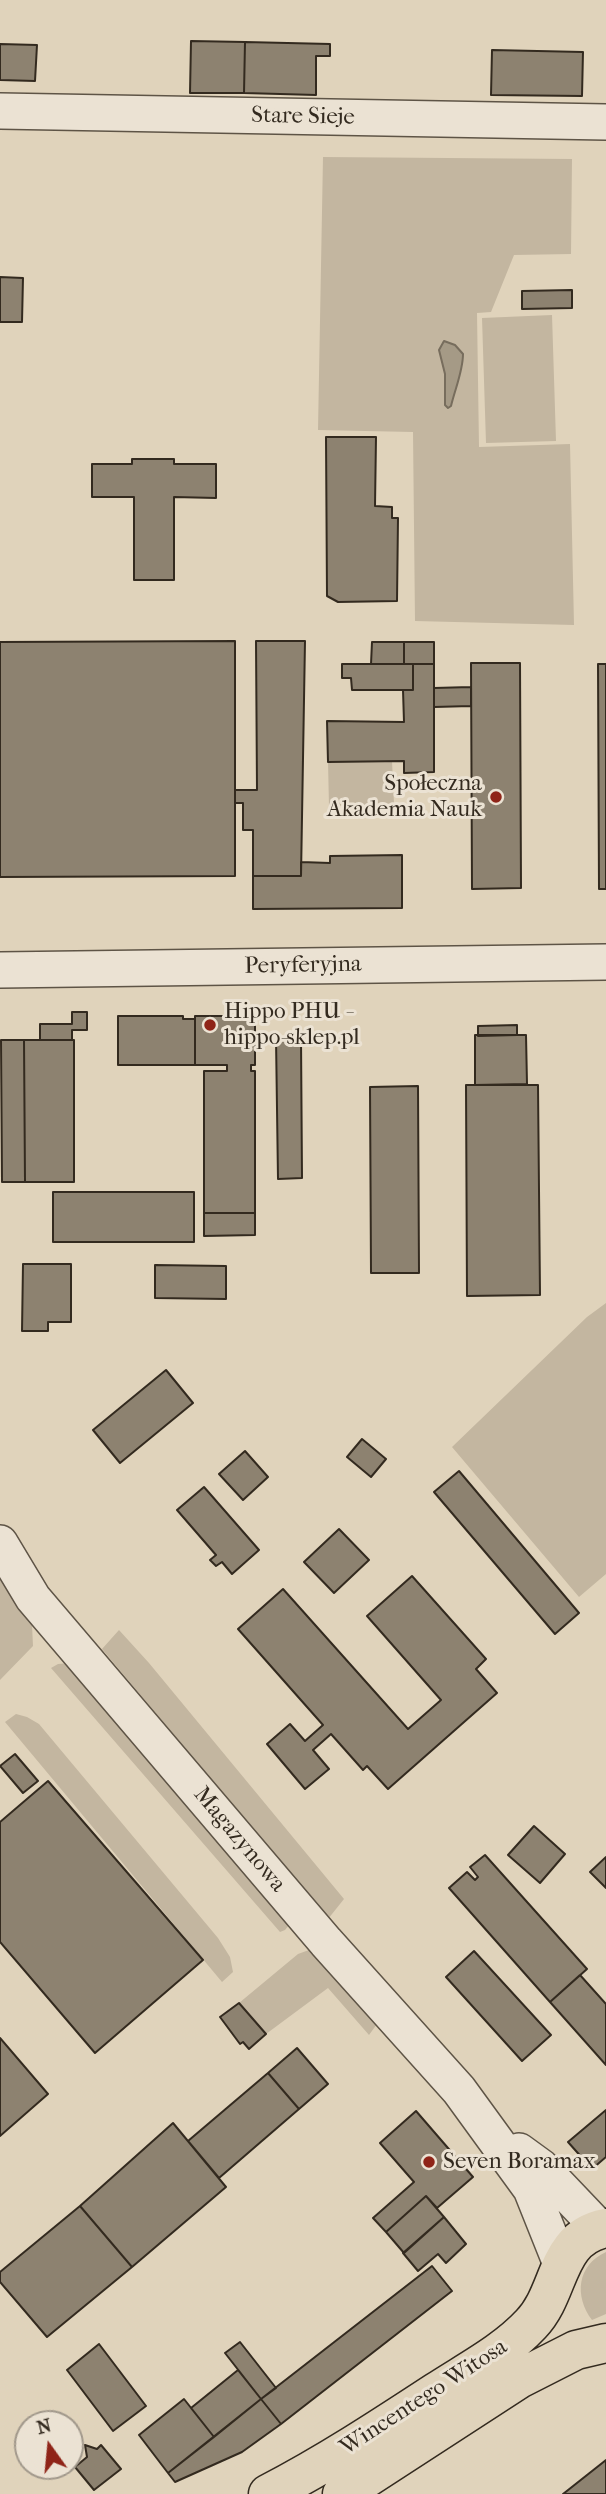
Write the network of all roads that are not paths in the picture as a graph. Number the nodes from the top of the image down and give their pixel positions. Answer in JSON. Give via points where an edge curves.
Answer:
{"nodes":[{"id":1,"x":0,"y":111,"type":"edge"},
{"id":2,"x":606,"y":122,"type":"edge"},
{"id":3,"x":606,"y":962,"type":"edge"},
{"id":4,"x":0,"y":970,"type":"edge"},
{"id":5,"x":0,"y":1543,"type":"edge"},
{"id":6,"x":488,"y":2129,"type":"junction"},
{"id":7,"x":603,"y":2229,"type":"edge"},
{"id":8,"x":559,"y":2271,"type":"junction"},
{"id":9,"x":606,"y":2343,"type":"edge"},
{"id":10,"x":268,"y":2494,"type":"edge"},
{"id":11,"x":342,"y":2494,"type":"edge"}],
"edges":[{"from":1,"to":2,"type":"street","name":"Stare Sieje"},
{"from":3,"to":4,"type":"street","name":"Peryferyjna"},
{"from":5,"to":6,"type":"street","name":"Magazynowa","via":[[33,1598]]},
{"from":6,"to":7,"type":"street","name":"Magazynowa","via":[[541,2167]]},
{"from":6,"to":8,"type":"street","name":"Magazynowa","via":[[536,2197]]},
{"from":7,"to":8,"type":"main road","name":"Wincentego Witosa","via":[[579,2240]]},
{"from":8,"to":9,"type":"main road","via":[[573,2318]]},
{"from":8,"to":10,"type":"main road","name":"Wincentego Witosa","via":[[547,2304],[507,2345],[357,2444]]},
{"from":9,"to":11,"type":"main road","name":"Wincentego Witosa","via":[[576,2350],[519,2379]]}]}
